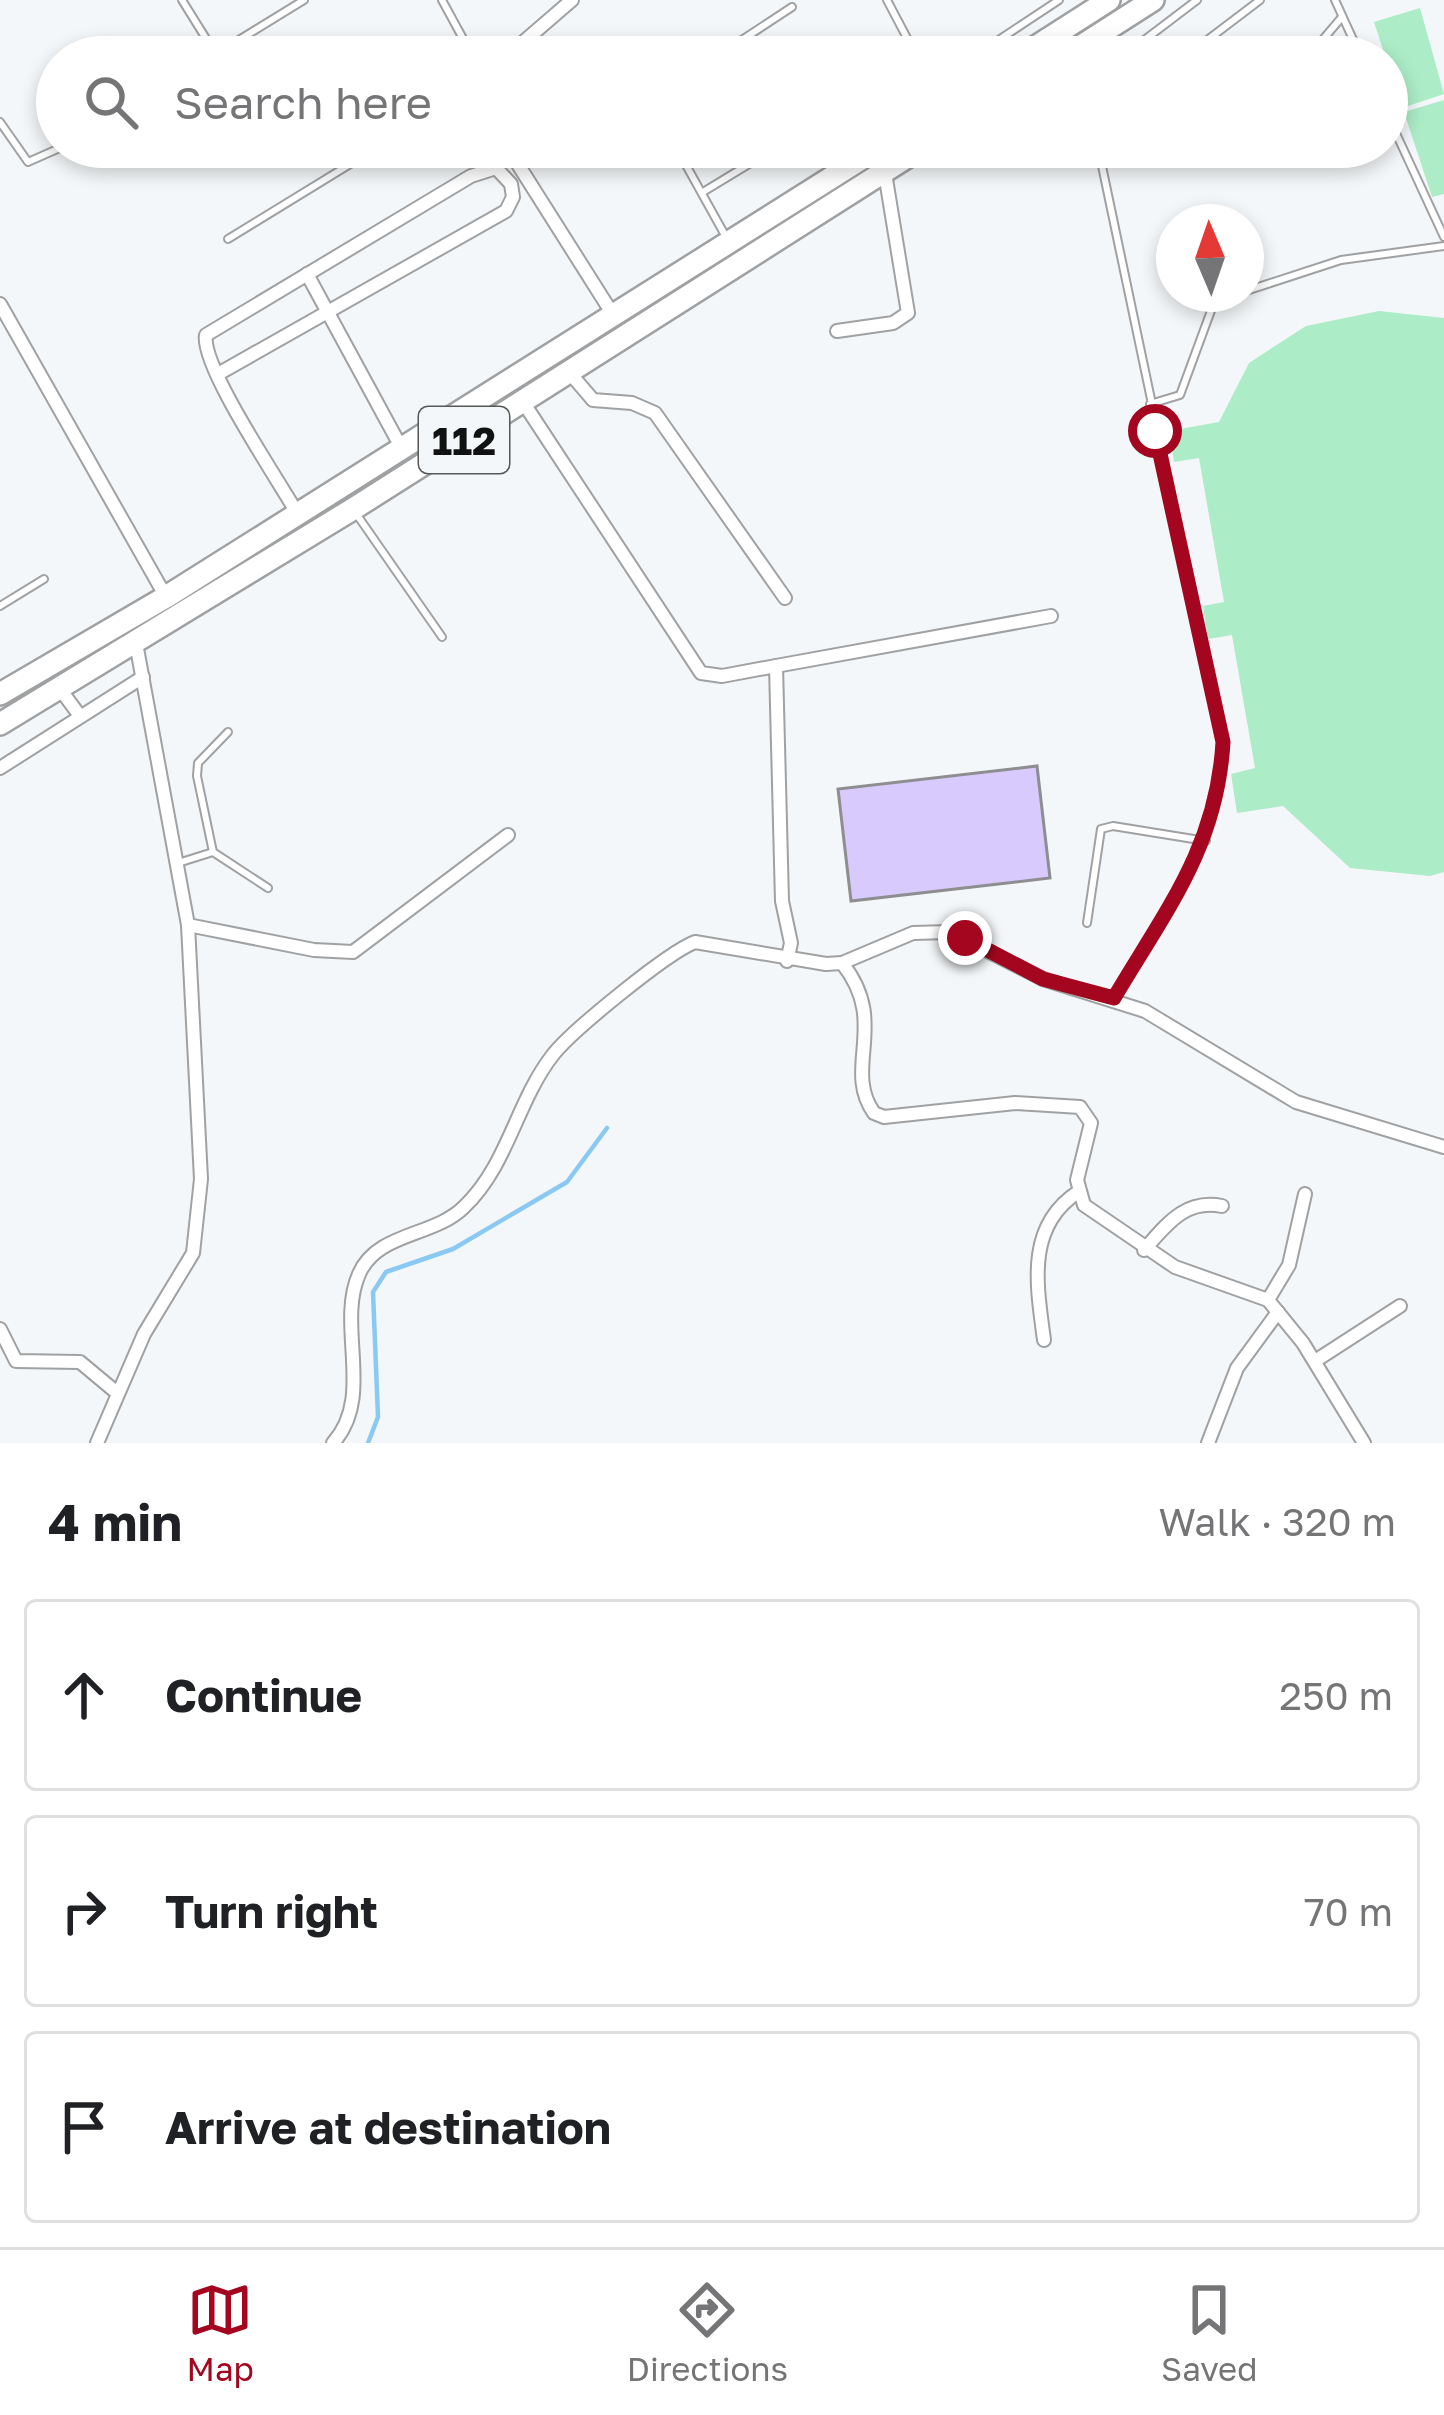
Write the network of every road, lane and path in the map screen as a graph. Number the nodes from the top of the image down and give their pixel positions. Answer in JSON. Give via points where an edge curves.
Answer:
{"nodes":[{"id":1,"x":182,"y":0,"type":"edge"},
{"id":2,"x":304,"y":0,"type":"edge"},
{"id":3,"x":442,"y":0,"type":"edge"},
{"id":4,"x":572,"y":0,"type":"edge"},
{"id":5,"x":887,"y":0,"type":"edge"},
{"id":6,"x":1059,"y":0,"type":"edge"},
{"id":7,"x":1108,"y":0,"type":"edge"},
{"id":8,"x":1153,"y":0,"type":"edge"},
{"id":9,"x":1196,"y":0,"type":"edge"},
{"id":10,"x":1260,"y":0,"type":"edge"},
{"id":11,"x":1335,"y":0,"type":"edge"},
{"id":12,"x":792,"y":7,"type":"dead end"},
{"id":13,"x":1342,"y":17,"type":"junction"},
{"id":14,"x":202,"y":36,"type":"edge"},
{"id":15,"x":246,"y":36,"type":"edge"},
{"id":16,"x":462,"y":36,"type":"edge"},
{"id":17,"x":530,"y":36,"type":"edge"},
{"id":18,"x":748,"y":36,"type":"edge"},
{"id":19,"x":906,"y":36,"type":"edge"},
{"id":20,"x":1005,"y":36,"type":"edge"},
{"id":21,"x":1052,"y":36,"type":"edge"},
{"id":22,"x":1097,"y":36,"type":"edge"},
{"id":23,"x":1149,"y":36,"type":"edge"},
{"id":24,"x":1213,"y":36,"type":"edge"},
{"id":25,"x":1325,"y":36,"type":"edge"},
{"id":26,"x":1351,"y":36,"type":"edge"},
{"id":27,"x":0,"y":122,"type":"edge"},
{"id":28,"x":36,"y":162,"type":"edge"},
{"id":29,"x":1408,"y":167,"type":"edge"},
{"id":30,"x":344,"y":168,"type":"edge"},
{"id":31,"x":520,"y":168,"type":"edge"},
{"id":32,"x":689,"y":168,"type":"edge"},
{"id":33,"x":742,"y":168,"type":"edge"},
{"id":34,"x":845,"y":168,"type":"edge"},
{"id":35,"x":892,"y":168,"type":"edge"},
{"id":36,"x":1102,"y":168,"type":"edge"},
{"id":37,"x":884,"y":173,"type":"junction"},
{"id":38,"x":703,"y":192,"type":"junction"},
{"id":39,"x":1444,"y":237,"type":"edge"},
{"id":40,"x":228,"y":239,"type":"dead end"},
{"id":41,"x":727,"y":240,"type":"junction"},
{"id":42,"x":1444,"y":246,"type":"edge"},
{"id":43,"x":307,"y":274,"type":"junction"},
{"id":44,"x":1264,"y":286,"type":"edge"},
{"id":45,"x":0,"y":304,"type":"edge"},
{"id":46,"x":1211,"y":312,"type":"edge"},
{"id":47,"x":325,"y":314,"type":"junction"},
{"id":48,"x":612,"y":314,"type":"junction"},
{"id":49,"x":837,"y":331,"type":"dead end"},
{"id":50,"x":569,"y":372,"type":"junction"},
{"id":51,"x":218,"y":374,"type":"junction"},
{"id":52,"x":524,"y":402,"type":"junction"},
{"id":53,"x":1150,"y":404,"type":"junction"},
{"id":54,"x":402,"y":448,"type":"junction"},
{"id":55,"x":353,"y":509,"type":"junction"},
{"id":56,"x":297,"y":513,"type":"junction"},
{"id":57,"x":44,"y":579,"type":"dead end"},
{"id":58,"x":166,"y":597,"type":"junction"},
{"id":59,"x":785,"y":598,"type":"dead end"},
{"id":60,"x":0,"y":606,"type":"edge"},
{"id":61,"x":1052,"y":616,"type":"dead end"},
{"id":62,"x":442,"y":637,"type":"dead end"},
{"id":63,"x":136,"y":643,"type":"junction"},
{"id":64,"x":776,"y":666,"type":"junction"},
{"id":65,"x":142,"y":676,"type":"junction"},
{"id":66,"x":60,"y":689,"type":"junction"},
{"id":67,"x":0,"y":694,"type":"edge"},
{"id":68,"x":80,"y":716,"type":"junction"},
{"id":69,"x":0,"y":724,"type":"edge"},
{"id":70,"x":227,"y":732,"type":"dead end"},
{"id":71,"x":0,"y":768,"type":"edge"},
{"id":72,"x":508,"y":836,"type":"dead end"},
{"id":73,"x":1206,"y":841,"type":"junction"},
{"id":74,"x":213,"y":851,"type":"junction"},
{"id":75,"x":178,"y":863,"type":"junction"},
{"id":76,"x":268,"y":889,"type":"dead end"},
{"id":77,"x":1088,"y":923,"type":"dead end"},
{"id":78,"x":188,"y":925,"type":"junction"},
{"id":79,"x":787,"y":961,"type":"junction"},
{"id":80,"x":842,"y":964,"type":"junction"},
{"id":81,"x":1114,"y":998,"type":"junction"},
{"id":82,"x":1444,"y":1148,"type":"edge"},
{"id":83,"x":1078,"y":1192,"type":"junction"},
{"id":84,"x":1305,"y":1194,"type":"dead end"},
{"id":85,"x":1222,"y":1206,"type":"dead end"},
{"id":86,"x":1144,"y":1250,"type":"junction"},
{"id":87,"x":1273,"y":1306,"type":"junction"},
{"id":88,"x":1400,"y":1306,"type":"dead end"},
{"id":89,"x":0,"y":1329,"type":"edge"},
{"id":90,"x":1044,"y":1340,"type":"dead end"},
{"id":91,"x":1315,"y":1361,"type":"junction"},
{"id":92,"x":116,"y":1392,"type":"junction"},
{"id":93,"x":97,"y":1443,"type":"edge"},
{"id":94,"x":333,"y":1443,"type":"edge"},
{"id":95,"x":1208,"y":1443,"type":"edge"},
{"id":96,"x":1364,"y":1443,"type":"edge"}],
"edges":[{"from":1,"to":14,"type":"lane"},
{"from":2,"to":15,"type":"lane"},
{"from":3,"to":16,"type":"lane"},
{"from":4,"to":17,"type":"street"},
{"from":5,"to":19,"type":"lane"},
{"from":6,"to":20,"type":"lane"},
{"from":7,"to":21,"type":"main road"},
{"from":8,"to":22,"type":"main road"},
{"from":9,"to":23,"type":"lane"},
{"from":10,"to":24,"type":"lane"},
{"from":11,"to":13,"type":"lane"},
{"from":12,"to":18,"type":"lane"},
{"from":13,"to":25,"type":"lane"},
{"from":13,"to":26,"type":"lane"},
{"from":27,"to":28,"type":"lane","via":[[22,158]]},
{"from":29,"to":39,"type":"lane"},
{"from":30,"to":40,"type":"lane"},
{"from":31,"to":48,"type":"street"},
{"from":32,"to":38,"type":"lane"},
{"from":33,"to":38,"type":"lane"},
{"from":34,"to":41,"type":"main road","number":"112"},
{"from":35,"to":37,"type":"main road","number":"112"},
{"from":36,"to":53,"type":"lane"},
{"from":37,"to":49,"type":"street","via":[[908,313],[893,323]]},
{"from":37,"to":50,"type":"main road","number":"112"},
{"from":38,"to":41,"type":"lane"},
{"from":41,"to":48,"type":"main road","number":"112"},
{"from":42,"to":44,"type":"lane","via":[[1341,260]]},
{"from":43,"to":47,"type":"street"},
{"from":43,"to":47,"type":"street","via":[[485,169],[496,168],[511,184],[506,211]]},
{"from":43,"to":51,"type":"street","via":[[206,335]]},
{"from":45,"to":58,"type":"street"},
{"from":46,"to":53,"type":"lane","via":[[1180,395]]},
{"from":47,"to":51,"type":"street"},
{"from":47,"to":54,"type":"street"},
{"from":48,"to":54,"type":"main road","number":"112"},
{"from":50,"to":52,"type":"main road","number":"112"},
{"from":50,"to":59,"type":"street","via":[[584,395],[655,413]]},
{"from":51,"to":56,"type":"street"},
{"from":52,"to":55,"type":"main road","number":"112"},
{"from":52,"to":64,"type":"street","via":[[701,673]]},
{"from":53,"to":73,"type":"lane","via":[[1223,742]]},
{"from":54,"to":56,"type":"main road","number":"112"},
{"from":55,"to":62,"type":"lane"},
{"from":55,"to":63,"type":"main road","number":"112"},
{"from":56,"to":58,"type":"main road","number":"112"},
{"from":57,"to":60,"type":"lane"},
{"from":58,"to":67,"type":"main road","number":"112"},
{"from":61,"to":64,"type":"street"},
{"from":63,"to":65,"type":"street"},
{"from":63,"to":66,"type":"main road","number":"112"},
{"from":64,"to":79,"type":"street"},
{"from":65,"to":68,"type":"street"},
{"from":65,"to":75,"type":"street"},
{"from":66,"to":68,"type":"street"},
{"from":66,"to":69,"type":"main road","number":"112"},
{"from":68,"to":71,"type":"street"},
{"from":70,"to":74,"type":"lane","via":[[197,776]]},
{"from":72,"to":78,"type":"street","via":[[353,952]]},
{"from":73,"to":77,"type":"lane","via":[[1101,829]]},
{"from":73,"to":81,"type":"lane"},
{"from":74,"to":75,"type":"lane"},
{"from":74,"to":76,"type":"lane"},
{"from":75,"to":78,"type":"street"},
{"from":78,"to":92,"type":"street","via":[[200,1118],[197,1235],[185,1272]]},
{"from":79,"to":80,"type":"street"},
{"from":79,"to":94,"type":"street","via":[[713,942],[685,946],[552,1056],[493,1172],[463,1209],[366,1259],[353,1298],[352,1404]]},
{"from":80,"to":81,"type":"street","via":[[913,933],[950,932],[1043,979]]},
{"from":80,"to":83,"type":"street","via":[[864,996],[864,1089],[874,1113],[1075,1103],[1090,1123]]},
{"from":81,"to":82,"type":"street","via":[[1296,1102]]},
{"from":83,"to":86,"type":"street"},
{"from":83,"to":90,"type":"street","via":[[1052,1216],[1040,1242]]},
{"from":84,"to":87,"type":"street"},
{"from":85,"to":86,"type":"street","via":[[1200,1202],[1173,1217]]},
{"from":86,"to":87,"type":"street"},
{"from":87,"to":91,"type":"street"},
{"from":87,"to":95,"type":"street"},
{"from":88,"to":91,"type":"street"},
{"from":89,"to":92,"type":"street","via":[[16,1361],[80,1362]]},
{"from":91,"to":96,"type":"street"},
{"from":92,"to":93,"type":"street"}]}
